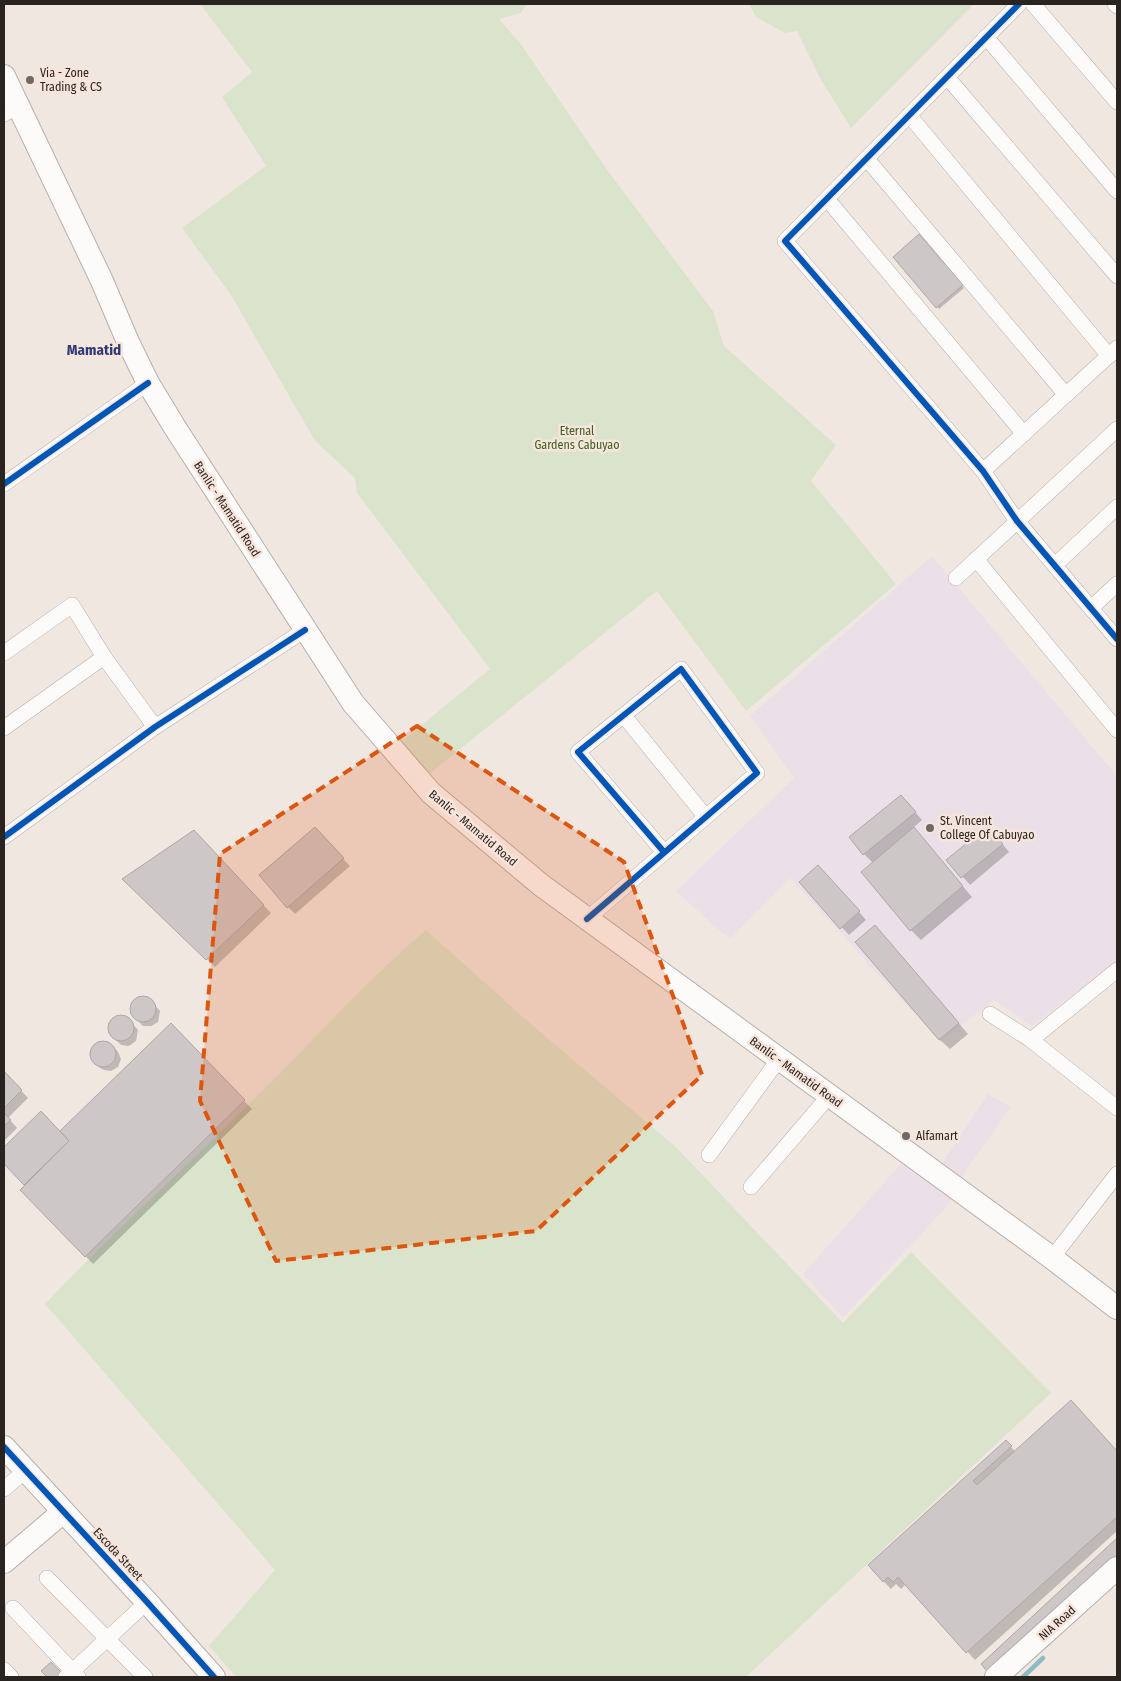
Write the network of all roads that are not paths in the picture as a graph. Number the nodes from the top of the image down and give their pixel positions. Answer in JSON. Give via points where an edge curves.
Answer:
{"nodes":[{"id":1,"x":1018,"y":4,"type":"edge"},
{"id":2,"x":1033,"y":4,"type":"edge"},
{"id":3,"x":986,"y":37,"type":"junction"},
{"id":4,"x":4,"y":76,"type":"edge"},
{"id":5,"x":947,"y":77,"type":"junction"},
{"id":6,"x":1117,"y":102,"type":"edge"},
{"id":7,"x":11,"y":110,"type":"edge"},
{"id":8,"x":909,"y":115,"type":"junction"},
{"id":9,"x":867,"y":159,"type":"junction"},
{"id":10,"x":1117,"y":190,"type":"edge"},
{"id":11,"x":827,"y":199,"type":"junction"},
{"id":12,"x":1117,"y":276,"type":"edge"},
{"id":13,"x":1113,"y":352,"type":"edge"},
{"id":14,"x":148,"y":382,"type":"junction"},
{"id":15,"x":1066,"y":395,"type":"junction"},
{"id":16,"x":1117,"y":429,"type":"edge"},
{"id":17,"x":1024,"y":434,"type":"junction"},
{"id":18,"x":983,"y":471,"type":"junction"},
{"id":19,"x":4,"y":484,"type":"edge"},
{"id":20,"x":1117,"y":508,"type":"edge"},
{"id":21,"x":1016,"y":521,"type":"junction"},
{"id":22,"x":976,"y":559,"type":"junction"},
{"id":23,"x":1055,"y":565,"type":"junction"},
{"id":24,"x":956,"y":578,"type":"dead end"},
{"id":25,"x":1117,"y":584,"type":"edge"},
{"id":26,"x":1091,"y":608,"type":"junction"},
{"id":27,"x":305,"y":630,"type":"junction"},
{"id":28,"x":1117,"y":638,"type":"edge"},
{"id":29,"x":4,"y":653,"type":"edge"},
{"id":30,"x":104,"y":656,"type":"junction"},
{"id":31,"x":624,"y":716,"type":"junction"},
{"id":32,"x":155,"y":727,"type":"junction"},
{"id":33,"x":4,"y":728,"type":"edge"},
{"id":34,"x":1117,"y":730,"type":"edge"},
{"id":35,"x":705,"y":816,"type":"junction"},
{"id":36,"x":4,"y":837,"type":"edge"},
{"id":37,"x":664,"y":852,"type":"junction"},
{"id":38,"x":587,"y":919,"type":"junction"},
{"id":39,"x":1117,"y":970,"type":"edge"},
{"id":40,"x":990,"y":1014,"type":"dead end"},
{"id":41,"x":1031,"y":1040,"type":"junction"},
{"id":42,"x":779,"y":1059,"type":"junction"},
{"id":43,"x":829,"y":1096,"type":"junction"},
{"id":44,"x":1117,"y":1108,"type":"edge"},
{"id":45,"x":709,"y":1155,"type":"dead end"},
{"id":46,"x":1117,"y":1174,"type":"edge"},
{"id":47,"x":751,"y":1187,"type":"dead end"},
{"id":48,"x":1052,"y":1258,"type":"junction"},
{"id":49,"x":1117,"y":1308,"type":"edge"},
{"id":50,"x":4,"y":1447,"type":"edge"},
{"id":51,"x":25,"y":1470,"type":"junction"},
{"id":52,"x":4,"y":1489,"type":"edge"},
{"id":53,"x":63,"y":1512,"type":"junction"},
{"id":54,"x":4,"y":1562,"type":"edge"},
{"id":55,"x":1117,"y":1568,"type":"edge"},
{"id":56,"x":47,"y":1578,"type":"dead end"},
{"id":57,"x":147,"y":1602,"type":"junction"},
{"id":58,"x":13,"y":1608,"type":"dead end"},
{"id":59,"x":108,"y":1639,"type":"junction"},
{"id":60,"x":4,"y":1670,"type":"edge"},
{"id":61,"x":72,"y":1675,"type":"edge"},
{"id":62,"x":11,"y":1677,"type":"edge"},
{"id":63,"x":145,"y":1677,"type":"edge"},
{"id":64,"x":214,"y":1677,"type":"edge"},
{"id":65,"x":996,"y":1677,"type":"edge"}],
"edges":[{"from":1,"to":3,"type":"street"},
{"from":2,"to":6,"type":"street"},
{"from":3,"to":5,"type":"street"},
{"from":3,"to":10,"type":"street"},
{"from":4,"to":7,"type":"main road","name":"Banlic - Mamatid Road"},
{"from":5,"to":8,"type":"street"},
{"from":5,"to":12,"type":"street"},
{"from":7,"to":14,"type":"main road","name":"Banlic - Mamatid Road","via":[[102,281]]},
{"from":8,"to":9,"type":"street"},
{"from":8,"to":13,"type":"street"},
{"from":9,"to":11,"type":"street"},
{"from":9,"to":15,"type":"street"},
{"from":11,"to":17,"type":"street"},
{"from":11,"to":18,"type":"street","via":[[785,241]]},
{"from":13,"to":15,"type":"street"},
{"from":14,"to":19,"type":"street"},
{"from":14,"to":27,"type":"main road","name":"Banlic - Mamatid Road"},
{"from":15,"to":17,"type":"street"},
{"from":16,"to":21,"type":"street"},
{"from":17,"to":18,"type":"street"},
{"from":18,"to":21,"type":"street"},
{"from":20,"to":23,"type":"street"},
{"from":21,"to":22,"type":"street"},
{"from":21,"to":23,"type":"street"},
{"from":22,"to":24,"type":"street"},
{"from":22,"to":34,"type":"street"},
{"from":23,"to":26,"type":"street"},
{"from":25,"to":26,"type":"street"},
{"from":26,"to":28,"type":"street"},
{"from":27,"to":32,"type":"street"},
{"from":27,"to":38,"type":"main road","name":"Banlic - Mamatid Road","via":[[353,703],[431,793]]},
{"from":29,"to":30,"type":"street","via":[[72,605]]},
{"from":30,"to":32,"type":"street"},
{"from":30,"to":33,"type":"street"},
{"from":31,"to":35,"type":"street"},
{"from":31,"to":35,"type":"street","via":[[681,669],[757,773]]},
{"from":31,"to":37,"type":"street","via":[[578,752]]},
{"from":32,"to":36,"type":"street"},
{"from":35,"to":37,"type":"street"},
{"from":37,"to":38,"type":"street"},
{"from":38,"to":42,"type":"main road","name":"Banlic - Mamatid Road"},
{"from":39,"to":41,"type":"street"},
{"from":40,"to":41,"type":"street"},
{"from":41,"to":44,"type":"street"},
{"from":42,"to":43,"type":"main road","name":"Banlic - Mamatid Road"},
{"from":42,"to":45,"type":"street"},
{"from":43,"to":47,"type":"street"},
{"from":43,"to":48,"type":"main road","name":"Banlic - Mamatid Road"},
{"from":46,"to":48,"type":"street"},
{"from":48,"to":49,"type":"main road","name":"Banlic - Mamatid Road"},
{"from":50,"to":51,"type":"main road","name":"Escoda Street"},
{"from":51,"to":52,"type":"street"},
{"from":51,"to":53,"type":"main road","name":"Escoda Street"},
{"from":53,"to":54,"type":"main road"},
{"from":53,"to":57,"type":"main road","name":"Escoda Street"},
{"from":55,"to":65,"type":"main road","name":"NIA Road"},
{"from":56,"to":59,"type":"street"},
{"from":57,"to":59,"type":"street"},
{"from":57,"to":64,"type":"main road","name":"Escoda Street"},
{"from":58,"to":61,"type":"street"},
{"from":59,"to":61,"type":"street"},
{"from":59,"to":63,"type":"street"},
{"from":60,"to":62,"type":"street"}]}
